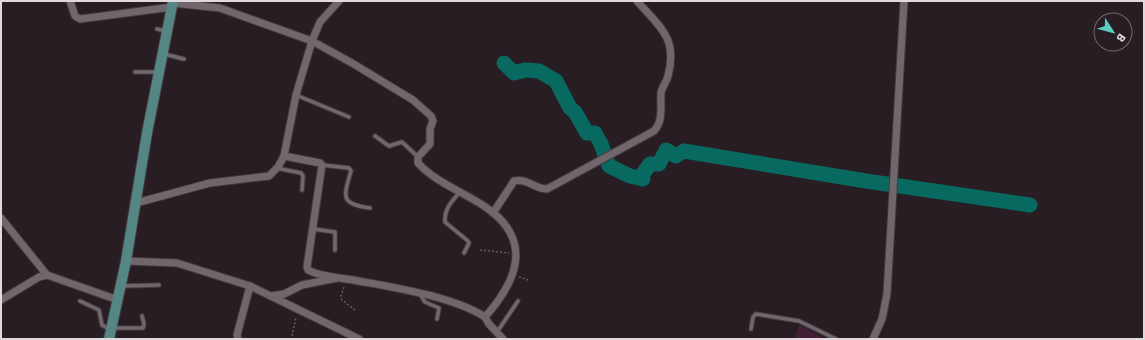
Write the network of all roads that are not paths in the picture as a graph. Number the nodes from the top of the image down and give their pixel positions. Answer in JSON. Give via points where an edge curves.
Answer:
{"nodes":[{"id":1,"x":70,"y":1,"type":"edge"},
{"id":2,"x":339,"y":1,"type":"edge"},
{"id":3,"x":637,"y":1,"type":"edge"},
{"id":4,"x":904,"y":1,"type":"edge"},
{"id":5,"x":173,"y":4,"type":"edge"},
{"id":6,"x":157,"y":29,"type":"dead end"},
{"id":7,"x":167,"y":31,"type":"junction"},
{"id":8,"x":312,"y":41,"type":"junction"},
{"id":9,"x":163,"y":54,"type":"junction"},
{"id":10,"x":184,"y":59,"type":"dead end"},
{"id":11,"x":135,"y":72,"type":"dead end"},
{"id":12,"x":159,"y":72,"type":"junction"},
{"id":13,"x":296,"y":95,"type":"junction"},
{"id":14,"x":349,"y":117,"type":"dead end"},
{"id":15,"x":374,"y":136,"type":"dead end"},
{"id":16,"x":284,"y":156,"type":"junction"},
{"id":17,"x":418,"y":157,"type":"junction"},
{"id":18,"x":322,"y":166,"type":"junction"},
{"id":19,"x":278,"y":167,"type":"junction"},
{"id":20,"x":302,"y":190,"type":"dead end"},
{"id":21,"x":460,"y":192,"type":"junction"},
{"id":22,"x":136,"y":203,"type":"junction"},
{"id":23,"x":370,"y":208,"type":"dead end"},
{"id":24,"x":493,"y":213,"type":"junction"},
{"id":25,"x":1,"y":218,"type":"edge"},
{"id":26,"x":312,"y":229,"type":"junction"},
{"id":27,"x":335,"y":250,"type":"dead end"},
{"id":28,"x":464,"y":253,"type":"dead end"},
{"id":29,"x":126,"y":261,"type":"junction"},
{"id":30,"x":47,"y":275,"type":"junction"},
{"id":31,"x":337,"y":278,"type":"junction"},
{"id":32,"x":159,"y":285,"type":"dead end"},
{"id":33,"x":121,"y":286,"type":"junction"},
{"id":34,"x":250,"y":286,"type":"junction"},
{"id":35,"x":420,"y":294,"type":"junction"},
{"id":36,"x":271,"y":296,"type":"junction"},
{"id":37,"x":1,"y":300,"type":"edge"},
{"id":38,"x":118,"y":300,"type":"junction"},
{"id":39,"x":80,"y":301,"type":"dead end"},
{"id":40,"x":518,"y":301,"type":"dead end"},
{"id":41,"x":142,"y":316,"type":"dead end"},
{"id":42,"x":485,"y":317,"type":"junction"},
{"id":43,"x":437,"y":318,"type":"dead end"},
{"id":44,"x":751,"y":329,"type":"dead end"},
{"id":45,"x":111,"y":332,"type":"edge"},
{"id":46,"x":496,"y":332,"type":"junction"},
{"id":47,"x":347,"y":336,"type":"edge"},
{"id":48,"x":238,"y":339,"type":"edge"},
{"id":49,"x":359,"y":339,"type":"edge"},
{"id":50,"x":503,"y":339,"type":"edge"},
{"id":51,"x":836,"y":339,"type":"edge"},
{"id":52,"x":873,"y":339,"type":"edge"}],
"edges":[{"from":1,"to":5,"type":"street","via":[[75,16],[80,19]]},
{"from":2,"to":8,"type":"street","via":[[320,22]]},
{"from":3,"to":24,"type":"street","via":[[668,38],[671,47],[668,78],[661,92],[661,116],[658,127],[547,189],[519,180],[514,181]]},
{"from":4,"to":52,"type":"street","via":[[887,294],[882,319]]},
{"from":5,"to":7,"type":"street"},
{"from":5,"to":8,"type":"street","via":[[220,8]]},
{"from":6,"to":7,"type":"lane"},
{"from":7,"to":9,"type":"street"},
{"from":8,"to":13,"type":"street"},
{"from":8,"to":17,"type":"street","via":[[390,85],[431,116],[430,144]]},
{"from":9,"to":10,"type":"lane"},
{"from":9,"to":12,"type":"street"},
{"from":11,"to":12,"type":"lane"},
{"from":12,"to":22,"type":"street"},
{"from":13,"to":14,"type":"lane"},
{"from":13,"to":16,"type":"street"},
{"from":15,"to":17,"type":"lane","via":[[389,146],[402,142]]},
{"from":16,"to":18,"type":"street","via":[[320,163]]},
{"from":16,"to":19,"type":"street"},
{"from":17,"to":21,"type":"street","via":[[418,163],[423,169]]},
{"from":18,"to":23,"type":"lane","via":[[349,168],[351,171],[345,194],[347,201],[354,206]]},
{"from":18,"to":26,"type":"street"},
{"from":19,"to":20,"type":"lane","via":[[301,173]]},
{"from":19,"to":22,"type":"street","via":[[269,176],[210,183]]},
{"from":21,"to":24,"type":"street"},
{"from":21,"to":28,"type":"lane","via":[[449,205],[445,222],[468,241]]},
{"from":22,"to":29,"type":"street"},
{"from":24,"to":42,"type":"street","via":[[514,239],[517,254],[514,275]]},
{"from":25,"to":30,"type":"street"},
{"from":26,"to":27,"type":"lane","via":[[335,232]]},
{"from":26,"to":31,"type":"street","via":[[308,270]]},
{"from":29,"to":33,"type":"street"},
{"from":29,"to":34,"type":"street","via":[[177,263]]},
{"from":30,"to":37,"type":"street","via":[[39,277]]},
{"from":30,"to":38,"type":"street"},
{"from":31,"to":35,"type":"street"},
{"from":31,"to":36,"type":"street"},
{"from":32,"to":33,"type":"lane"},
{"from":33,"to":38,"type":"street"},
{"from":34,"to":36,"type":"street"},
{"from":34,"to":48,"type":"street","via":[[237,334]]},
{"from":35,"to":42,"type":"street","via":[[468,307]]},
{"from":35,"to":43,"type":"lane","via":[[425,302],[440,308]]},
{"from":36,"to":47,"type":"street"},
{"from":38,"to":45,"type":"street"},
{"from":39,"to":45,"type":"lane","via":[[99,310],[102,325]]},
{"from":40,"to":46,"type":"lane"},
{"from":41,"to":45,"type":"lane","via":[[143,328]]},
{"from":42,"to":46,"type":"street"},
{"from":44,"to":51,"type":"lane","via":[[756,314],[799,321]]},
{"from":46,"to":50,"type":"street"},
{"from":47,"to":49,"type":"street"}]}
